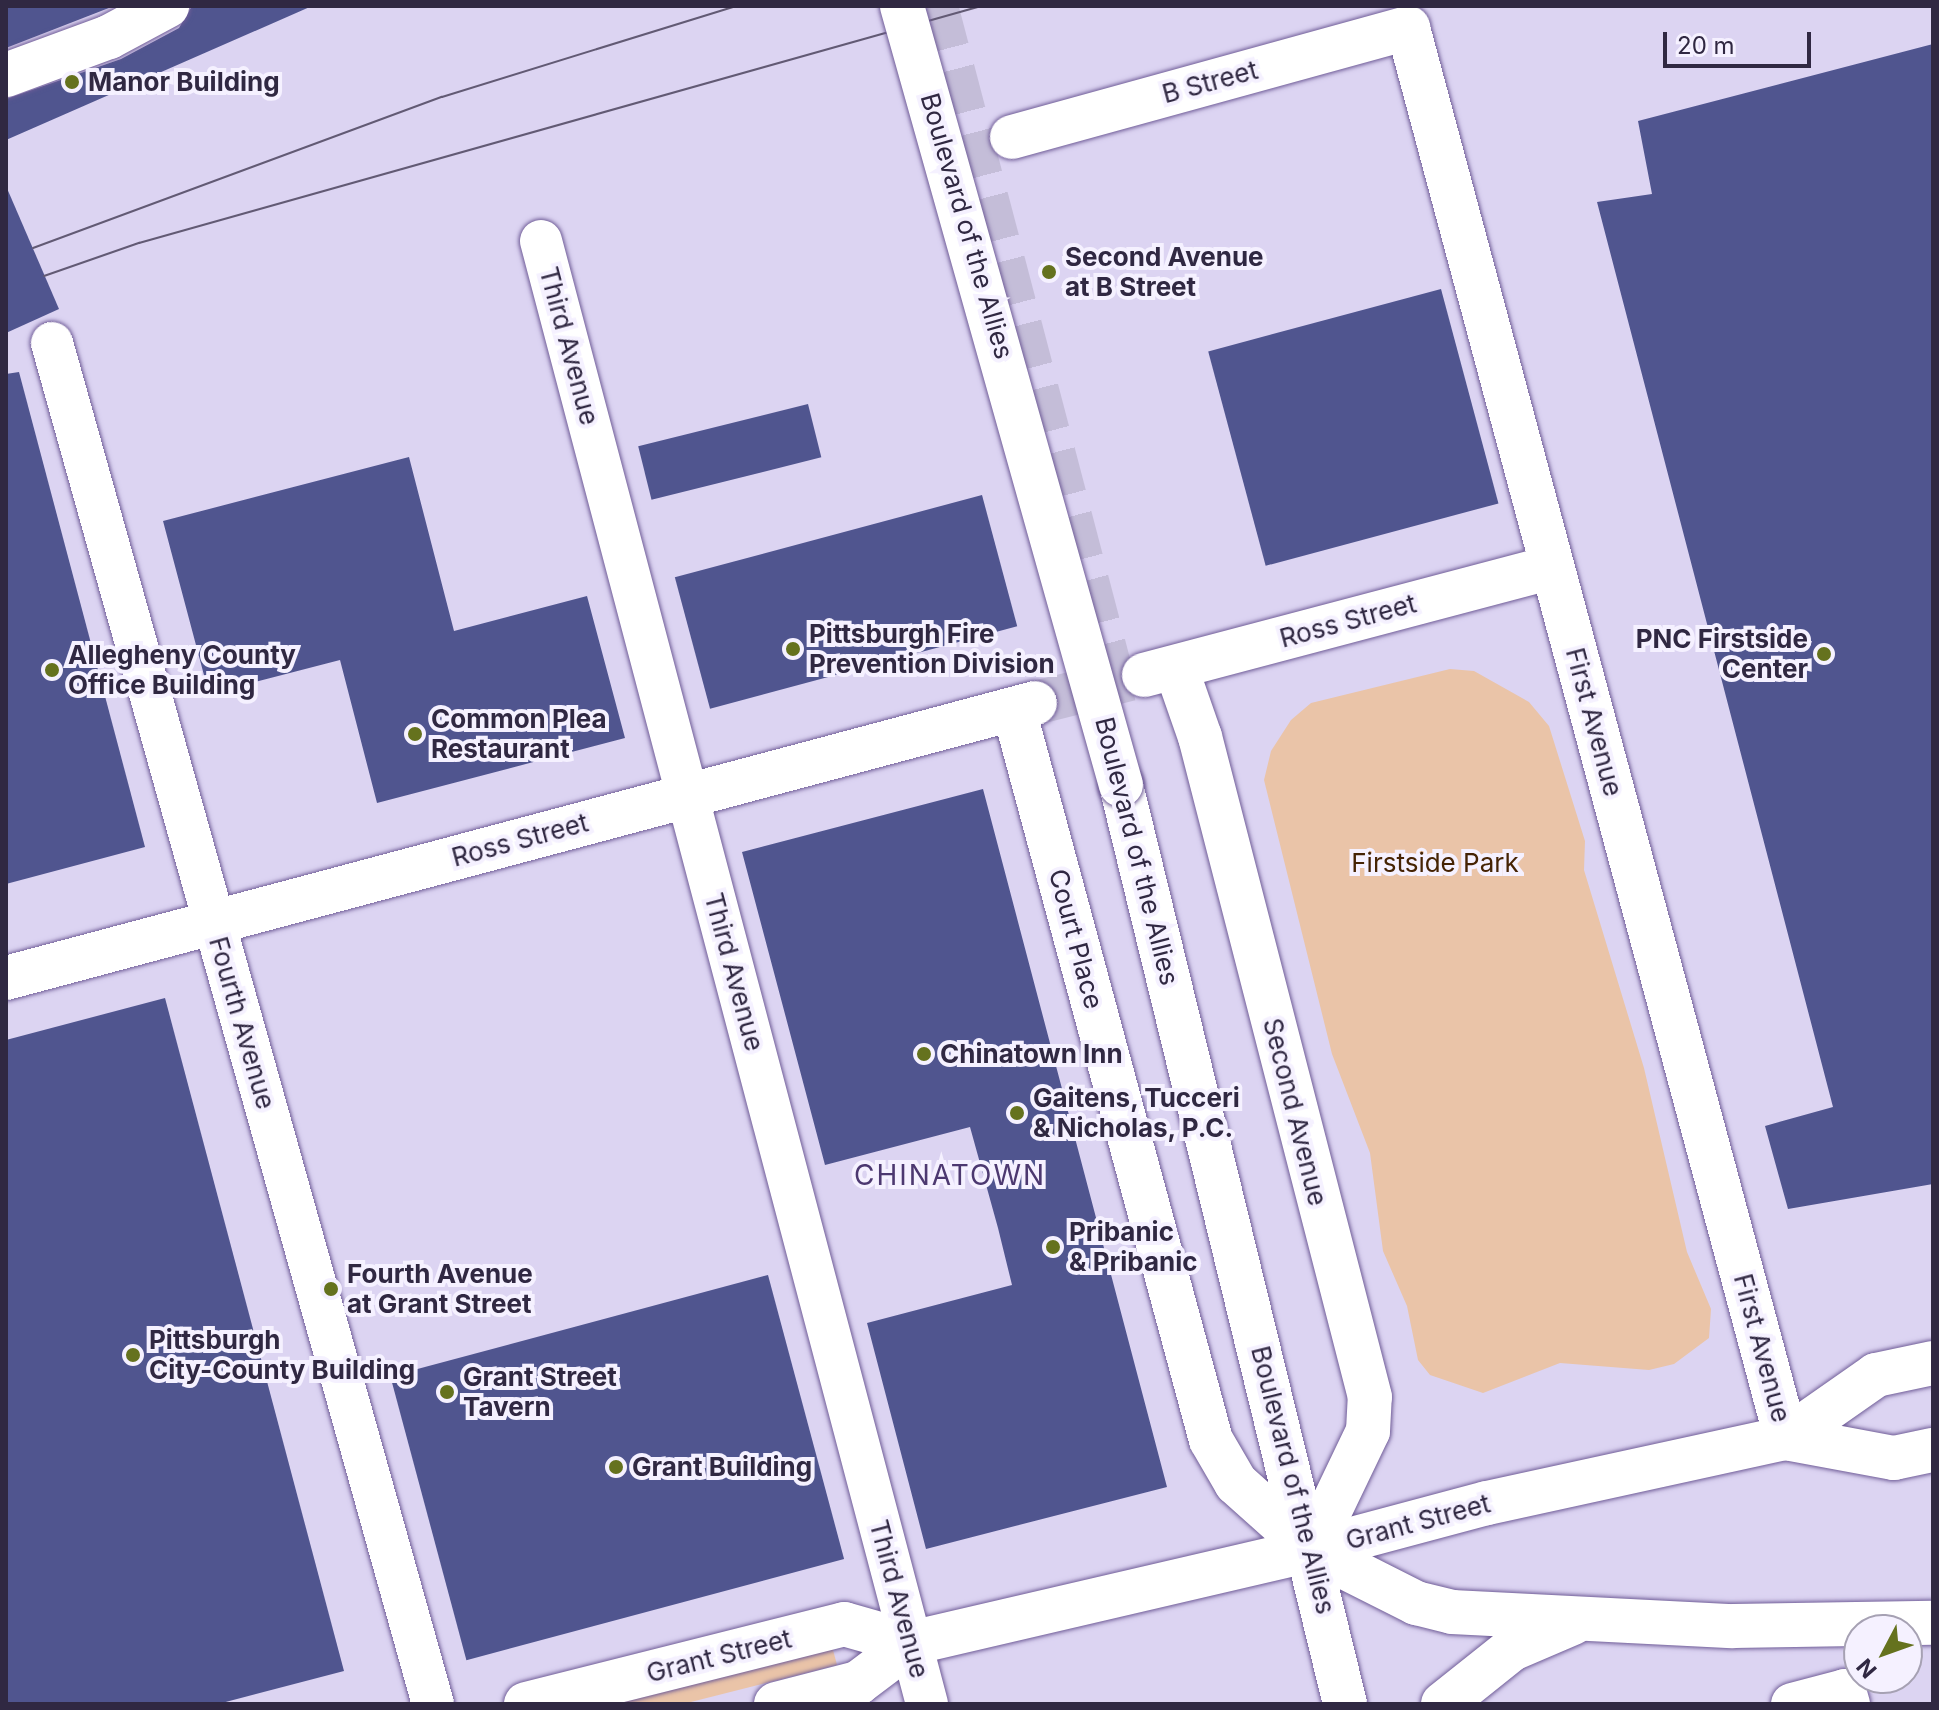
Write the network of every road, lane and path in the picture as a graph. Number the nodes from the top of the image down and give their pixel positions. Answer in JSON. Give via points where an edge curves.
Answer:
{"nodes":[{"id":1,"x":167,"y":6,"type":"edge"},
{"id":2,"x":902,"y":6,"type":"edge"},
{"id":3,"x":1406,"y":17,"type":"edge"},
{"id":4,"x":6,"y":75,"type":"edge"},
{"id":5,"x":1012,"y":137,"type":"dead end"},
{"id":6,"x":541,"y":241,"type":"dead end"},
{"id":7,"x":52,"y":343,"type":"dead end"},
{"id":8,"x":1552,"y":567,"type":"junction"},
{"id":9,"x":1160,"y":672,"type":"joint"},
{"id":10,"x":1024,"y":706,"type":"joint"},
{"id":11,"x":687,"y":796,"type":"junction"},
{"id":12,"x":212,"y":920,"type":"junction"},
{"id":13,"x":6,"y":978,"type":"edge"},
{"id":14,"x":1933,"y":1363,"type":"edge"},
{"id":15,"x":1786,"y":1438,"type":"junction"},
{"id":16,"x":1933,"y":1450,"type":"edge"},
{"id":17,"x":1311,"y":1550,"type":"junction"},
{"id":18,"x":1586,"y":1619,"type":"junction"},
{"id":19,"x":1933,"y":1623,"type":"edge"},
{"id":20,"x":911,"y":1643,"type":"junction"},
{"id":21,"x":433,"y":1704,"type":"edge"},
{"id":22,"x":526,"y":1704,"type":"edge"},
{"id":23,"x":776,"y":1704,"type":"edge"},
{"id":24,"x":927,"y":1704,"type":"edge"},
{"id":25,"x":1345,"y":1704,"type":"edge"},
{"id":26,"x":1443,"y":1704,"type":"edge"},
{"id":27,"x":1792,"y":1704,"type":"edge"},
{"id":28,"x":1849,"y":1704,"type":"edge"}],
"edges":[{"from":1,"to":4,"type":"main road","via":[[109,37]]},
{"from":2,"to":17,"type":"main road","name":"Boulevard of the Allies","bridge":true,"via":[[1121,785]]},
{"from":3,"to":5,"type":"main road","name":"B Street"},
{"from":3,"to":8,"type":"main road","name":"First Avenue"},
{"from":6,"to":11,"type":"street","name":"Third Avenue"},
{"from":7,"to":12,"type":"street","name":"Fourth Avenue"},
{"from":8,"to":9,"type":"main road","name":"Ross Street"},
{"from":8,"to":15,"type":"main road","name":"First Avenue"},
{"from":9,"to":17,"type":"main road","name":"Second Avenue","via":[[1200,737],[1370,1397],[1368,1431]]},
{"from":10,"to":11,"type":"main road","name":"Ross Street"},
{"from":10,"to":17,"type":"main road","name":"Court Place","via":[[1211,1440],[1236,1483]]},
{"from":11,"to":12,"type":"main road","name":"Ross Street"},
{"from":11,"to":20,"type":"street","name":"Third Avenue"},
{"from":12,"to":13,"type":"main road","name":"Ross Street"},
{"from":12,"to":21,"type":"street","name":"Fourth Avenue"},
{"from":14,"to":15,"type":"main road","name":"Grant Street","via":[[1876,1375]]},
{"from":15,"to":16,"type":"main road","name":"Grant Street","via":[[1894,1458]]},
{"from":15,"to":17,"type":"main road","name":"Grant Street","via":[[1487,1503]]},
{"from":17,"to":18,"type":"main road","name":"Court Place","via":[[1428,1606]]},
{"from":17,"to":20,"type":"main road","name":"Grant Street"},
{"from":17,"to":25,"type":"main road","name":"Boulevard of the Allies"},
{"from":18,"to":19,"type":"main road","name":"Court Place","via":[[1747,1627]]},
{"from":18,"to":26,"type":"main road","via":[[1512,1649]]},
{"from":20,"to":22,"type":"main road","name":"Grant Street","via":[[844,1624]]},
{"from":20,"to":23,"type":"main road","name":"Grant Street","via":[[858,1683]]},
{"from":20,"to":24,"type":"street","name":"Third Avenue"},
{"from":27,"to":28,"type":"street","via":[[1845,1690]]}]}
